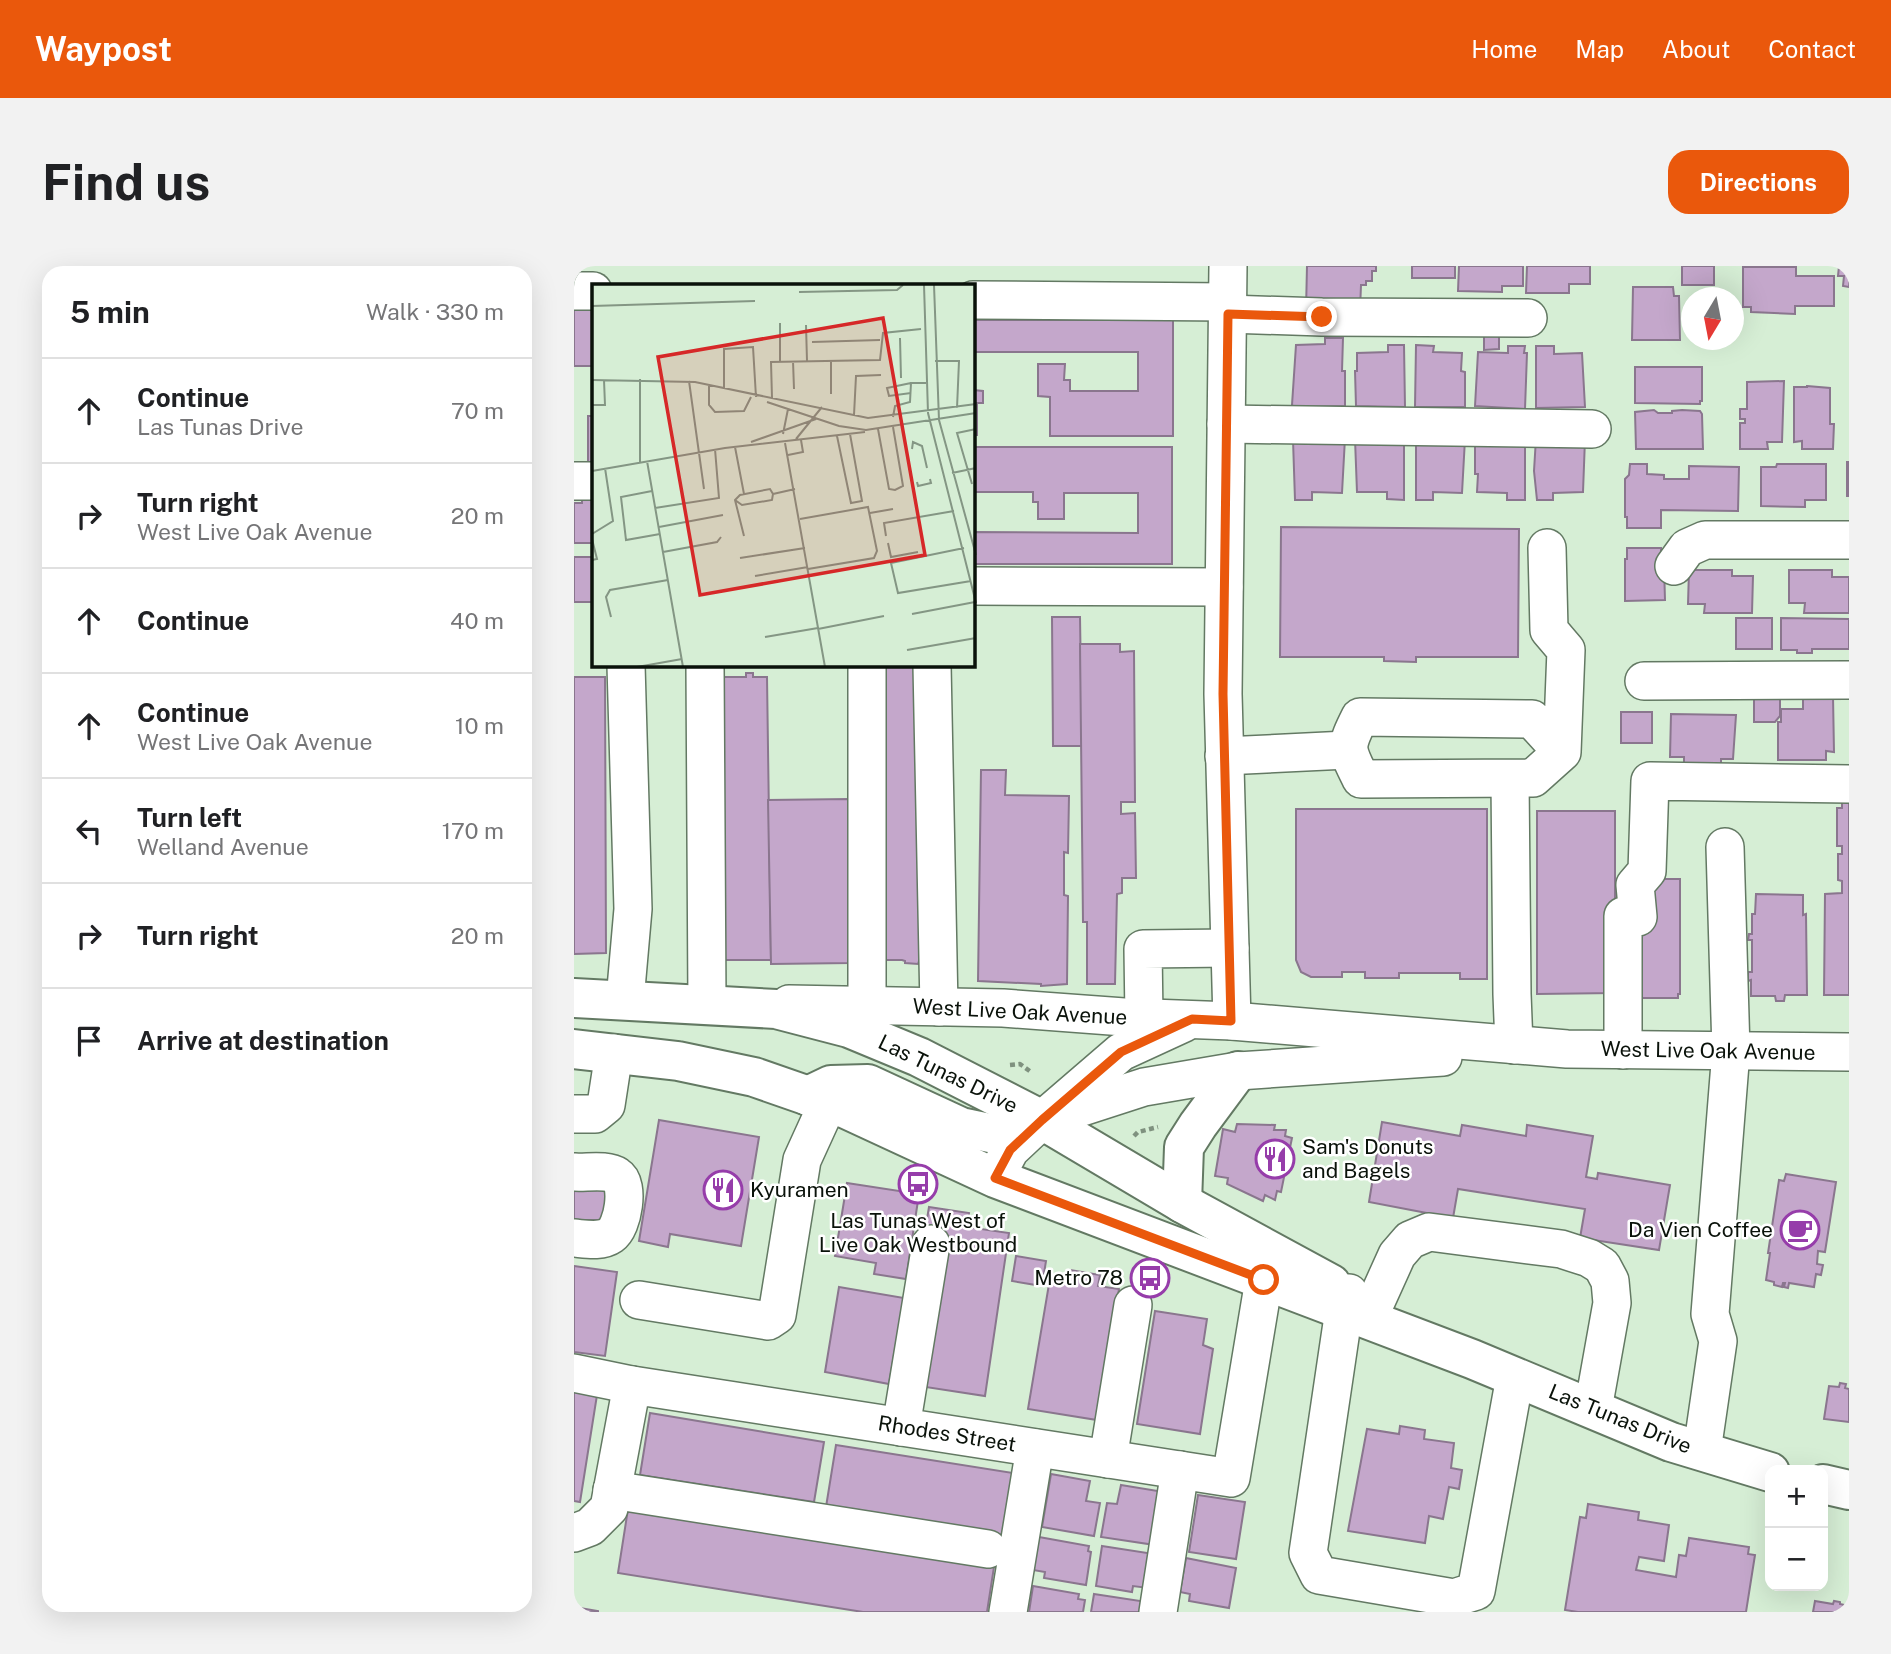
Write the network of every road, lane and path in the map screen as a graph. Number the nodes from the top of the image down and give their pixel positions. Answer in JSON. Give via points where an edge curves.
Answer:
{"nodes":[{"id":1,"x":1228,"y":266,"type":"edge"},
{"id":2,"x":574,"y":291,"type":"edge"},
{"id":3,"x":592,"y":291,"type":"edge"},
{"id":4,"x":975,"y":300,"type":"edge"},
{"id":5,"x":1228,"y":308,"type":"junction"},
{"id":6,"x":1528,"y":318,"type":"dead end"},
{"id":7,"x":1226,"y":424,"type":"junction"},
{"id":8,"x":1592,"y":429,"type":"dead end"},
{"id":9,"x":574,"y":481,"type":"edge"},
{"id":10,"x":592,"y":481,"type":"edge"},
{"id":11,"x":1849,"y":540,"type":"edge"},
{"id":12,"x":1546,"y":548,"type":"dead end"},
{"id":13,"x":1674,"y":566,"type":"dead end"},
{"id":14,"x":975,"y":586,"type":"edge"},
{"id":15,"x":1224,"y":587,"type":"junction"},
{"id":16,"x":626,"y":667,"type":"edge"},
{"id":17,"x":705,"y":667,"type":"edge"},
{"id":18,"x":867,"y":667,"type":"edge"},
{"id":19,"x":932,"y":667,"type":"edge"},
{"id":20,"x":1849,"y":680,"type":"edge"},
{"id":21,"x":1644,"y":681,"type":"dead end"},
{"id":22,"x":1347,"y":750,"type":"junction"},
{"id":23,"x":1562,"y":752,"type":"junction"},
{"id":24,"x":1224,"y":756,"type":"junction"},
{"id":25,"x":1510,"y":779,"type":"junction"},
{"id":26,"x":1849,"y":784,"type":"edge"},
{"id":27,"x":1726,"y":847,"type":"dead end"},
{"id":28,"x":1230,"y":948,"type":"junction"},
{"id":29,"x":574,"y":998,"type":"edge"},
{"id":30,"x":625,"y":1000,"type":"junction"},
{"id":31,"x":695,"y":1003,"type":"junction"},
{"id":32,"x":867,"y":1006,"type":"junction"},
{"id":33,"x":939,"y":1007,"type":"junction"},
{"id":34,"x":1144,"y":1018,"type":"junction"},
{"id":35,"x":1192,"y":1019,"type":"junction"},
{"id":36,"x":1231,"y":1021,"type":"junction"},
{"id":37,"x":1514,"y":1045,"type":"junction"},
{"id":38,"x":574,"y":1049,"type":"edge"},
{"id":39,"x":1567,"y":1049,"type":"junction"},
{"id":40,"x":1623,"y":1050,"type":"junction"},
{"id":41,"x":1731,"y":1051,"type":"junction"},
{"id":42,"x":1849,"y":1052,"type":"edge"},
{"id":43,"x":614,"y":1053,"type":"junction"},
{"id":44,"x":1238,"y":1071,"type":"junction"},
{"id":45,"x":818,"y":1100,"type":"junction"},
{"id":46,"x":574,"y":1114,"type":"edge"},
{"id":47,"x":1042,"y":1120,"type":"junction"},
{"id":48,"x":1131,"y":1130,"type":"dead end"},
{"id":49,"x":1138,"y":1132,"type":"dead end"},
{"id":50,"x":574,"y":1172,"type":"edge"},
{"id":51,"x":995,"y":1178,"type":"junction"},
{"id":52,"x":1182,"y":1203,"type":"junction"},
{"id":53,"x":574,"y":1238,"type":"edge"},
{"id":54,"x":931,"y":1244,"type":"dead end"},
{"id":55,"x":1264,"y":1280,"type":"junction"},
{"id":56,"x":639,"y":1300,"type":"dead end"},
{"id":57,"x":1355,"y":1303,"type":"junction"},
{"id":58,"x":1133,"y":1305,"type":"dead end"},
{"id":59,"x":574,"y":1373,"type":"edge"},
{"id":60,"x":1515,"y":1377,"type":"junction"},
{"id":61,"x":632,"y":1385,"type":"junction"},
{"id":62,"x":1593,"y":1409,"type":"junction"},
{"id":63,"x":901,"y":1427,"type":"junction"},
{"id":64,"x":1035,"y":1448,"type":"junction"},
{"id":65,"x":1702,"y":1451,"type":"junction"},
{"id":66,"x":1108,"y":1459,"type":"junction"},
{"id":67,"x":1180,"y":1470,"type":"junction"},
{"id":68,"x":1765,"y":1470,"type":"edge"},
{"id":69,"x":1828,"y":1485,"type":"edge"},
{"id":70,"x":612,"y":1490,"type":"junction"},
{"id":71,"x":1849,"y":1490,"type":"edge"},
{"id":72,"x":574,"y":1533,"type":"edge"},
{"id":73,"x":988,"y":1549,"type":"dead end"},
{"id":74,"x":1008,"y":1612,"type":"edge"},
{"id":75,"x":1158,"y":1612,"type":"edge"}],
"edges":[{"from":1,"to":5,"type":"street"},
{"from":2,"to":3,"type":"street"},
{"from":4,"to":5,"type":"street"},
{"from":5,"to":6,"type":"street","via":[[1322,317]]},
{"from":5,"to":7,"type":"street"},
{"from":7,"to":8,"type":"street"},
{"from":7,"to":15,"type":"street"},
{"from":9,"to":10,"type":"street"},
{"from":11,"to":13,"type":"street","via":[[1704,540],[1687,548]]},
{"from":12,"to":23,"type":"street","via":[[1549,629],[1566,650]]},
{"from":14,"to":15,"type":"street"},
{"from":15,"to":24,"type":"street"},
{"from":16,"to":30,"type":"street","via":[[633,909]]},
{"from":17,"to":31,"type":"street"},
{"from":18,"to":32,"type":"street"},
{"from":19,"to":33,"type":"street"},
{"from":20,"to":21,"type":"street"},
{"from":22,"to":23,"type":"street","via":[[1360,717],[1373,717],[1532,719]]},
{"from":22,"to":24,"type":"street"},
{"from":22,"to":25,"type":"street","via":[[1361,779]]},
{"from":23,"to":25,"type":"street","via":[[1533,778]]},
{"from":24,"to":28,"type":"street"},
{"from":25,"to":37,"type":"street"},
{"from":26,"to":40,"type":"street","via":[[1650,781],[1647,871],[1635,885],[1638,917],[1623,916]]},
{"from":27,"to":41,"type":"street"},
{"from":28,"to":34,"type":"street","via":[[1143,949]]},
{"from":28,"to":36,"type":"street"},
{"from":29,"to":30,"type":"main road","name":"Las Tunas Drive"},
{"from":30,"to":31,"type":"main road","name":"Las Tunas Drive"},
{"from":31,"to":32,"type":"street","name":"West Live Oak Avenue"},
{"from":31,"to":47,"type":"main road","name":"Las Tunas Drive","via":[[776,1009],[849,1028],[919,1057]]},
{"from":32,"to":33,"type":"street","name":"West Live Oak Avenue"},
{"from":33,"to":34,"type":"street","name":"West Live Oak Avenue"},
{"from":34,"to":35,"type":"street","name":"West Live Oak Avenue"},
{"from":35,"to":36,"type":"street","name":"West Live Oak Avenue"},
{"from":35,"to":47,"type":"street","via":[[1121,1052]]},
{"from":36,"to":37,"type":"street","name":"West Live Oak Avenue"},
{"from":37,"to":39,"type":"street","name":"West Live Oak Avenue"},
{"from":38,"to":43,"type":"main road","name":"Las Tunas Drive"},
{"from":39,"to":40,"type":"street","name":"West Live Oak Avenue"},
{"from":39,"to":44,"type":"street","name":"West Live Oak Avenue"},
{"from":40,"to":41,"type":"street","name":"West Live Oak Avenue"},
{"from":41,"to":42,"type":"street","name":"West Live Oak Avenue"},
{"from":41,"to":65,"type":"street","via":[[1710,1314],[1718,1340]]},
{"from":43,"to":45,"type":"main road","name":"Las Tunas Drive","via":[[754,1077]]},
{"from":43,"to":46,"type":"street","via":[[606,1105],[595,1114]]},
{"from":44,"to":47,"type":"street","name":"West Live Oak Avenue","via":[[1144,1087]]},
{"from":44,"to":52,"type":"main road","via":[[1184,1147]]},
{"from":45,"to":47,"type":"main road","via":[[831,1085],[868,1084],[961,1127],[999,1135]]},
{"from":45,"to":51,"type":"main road","name":"Las Tunas Drive"},
{"from":45,"to":56,"type":"street","via":[[802,1160],[777,1315],[768,1321]]},
{"from":47,"to":51,"type":"street","name":"West Live Oak Avenue","via":[[1010,1150]]},
{"from":47,"to":52,"type":"main road","name":"Las Tunas Drive"},
{"from":48,"to":49,"type":"path"},
{"from":50,"to":53,"type":"street","via":[[614,1173],[624,1188],[620,1224],[612,1235]]},
{"from":51,"to":55,"type":"main road","name":"Las Tunas Drive"},
{"from":52,"to":57,"type":"main road","name":"Las Tunas Drive"},
{"from":54,"to":63,"type":"street"},
{"from":55,"to":57,"type":"main road","name":"Las Tunas Drive"},
{"from":55,"to":67,"type":"street","name":"Rhodes Street","via":[[1231,1478]]},
{"from":57,"to":60,"type":"main road","name":"Las Tunas Drive"},
{"from":57,"to":60,"type":"street","via":[[1308,1553],[1319,1575],[1454,1598],[1476,1591]]},
{"from":57,"to":62,"type":"street","via":[[1410,1240],[1429,1232],[1562,1249],[1589,1258],[1602,1266],[1611,1281],[1612,1303]]},
{"from":58,"to":66,"type":"street"},
{"from":59,"to":61,"type":"street","name":"Rhodes Street"},
{"from":60,"to":62,"type":"main road","name":"Las Tunas Drive"},
{"from":61,"to":63,"type":"street","name":"Rhodes Street"},
{"from":61,"to":70,"type":"street"},
{"from":62,"to":65,"type":"main road","name":"Las Tunas Drive"},
{"from":63,"to":64,"type":"street","name":"Rhodes Street"},
{"from":64,"to":66,"type":"street","name":"Rhodes Street"},
{"from":64,"to":74,"type":"street"},
{"from":65,"to":68,"type":"main road","name":"Las Tunas Drive"},
{"from":66,"to":67,"type":"street","name":"Rhodes Street"},
{"from":67,"to":75,"type":"street"},
{"from":69,"to":71,"type":"main road"},
{"from":70,"to":72,"type":"street","via":[[609,1508],[590,1527]]},
{"from":70,"to":73,"type":"street"}]}
